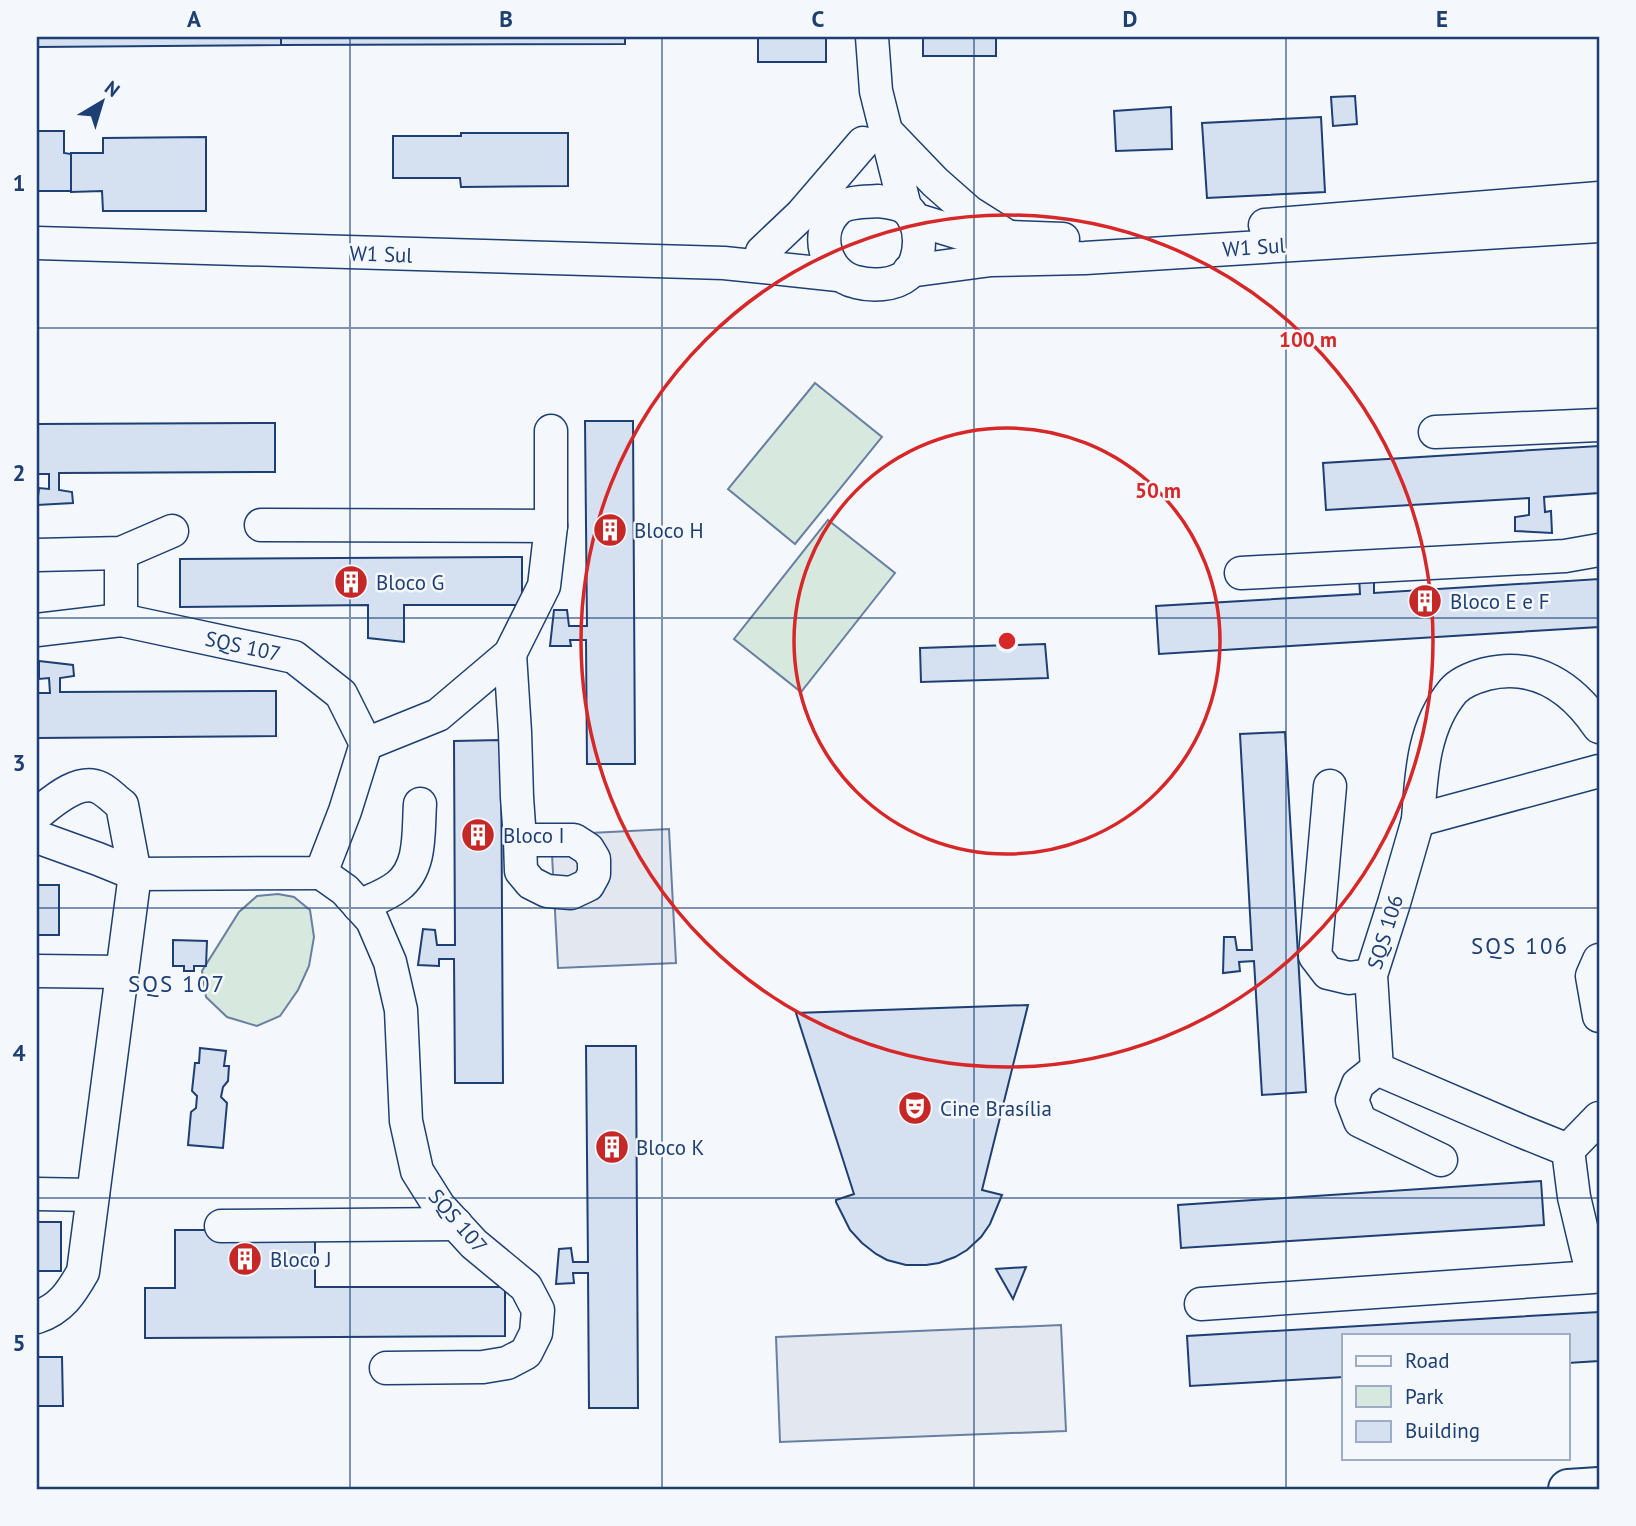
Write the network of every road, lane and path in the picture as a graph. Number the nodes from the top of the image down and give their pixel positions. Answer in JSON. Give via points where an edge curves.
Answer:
{"nodes":[{"id":1,"x":872,"y":37,"type":"edge"},
{"id":2,"x":874,"y":137,"type":"junction"},
{"id":3,"x":1599,"y":198,"type":"edge"},
{"id":4,"x":909,"y":213,"type":"junction"},
{"id":5,"x":834,"y":214,"type":"junction"},
{"id":6,"x":1599,"y":226,"type":"edge"},
{"id":7,"x":1009,"y":237,"type":"junction"},
{"id":8,"x":37,"y":243,"type":"edge"},
{"id":9,"x":762,"y":253,"type":"junction"},
{"id":10,"x":724,"y":263,"type":"junction"},
{"id":11,"x":909,"y":271,"type":"junction"},
{"id":12,"x":838,"y":275,"type":"junction"},
{"id":13,"x":1599,"y":425,"type":"edge"},
{"id":14,"x":551,"y":431,"type":"dead end"},
{"id":15,"x":1435,"y":432,"type":"dead end"},
{"id":16,"x":261,"y":525,"type":"dead end"},
{"id":17,"x":551,"y":526,"type":"junction"},
{"id":18,"x":172,"y":531,"type":"dead end"},
{"id":19,"x":1599,"y":550,"type":"edge"},
{"id":20,"x":121,"y":553,"type":"junction"},
{"id":21,"x":37,"y":555,"type":"edge"},
{"id":22,"x":1241,"y":573,"type":"dead end"},
{"id":23,"x":121,"y":620,"type":"junction"},
{"id":24,"x":37,"y":630,"type":"edge"},
{"id":25,"x":510,"y":654,"type":"junction"},
{"id":26,"x":1599,"y":727,"type":"edge"},
{"id":27,"x":366,"y":744,"type":"junction"},
{"id":28,"x":1599,"y":771,"type":"edge"},
{"id":29,"x":1330,"y":786,"type":"dead end"},
{"id":30,"x":419,"y":804,"type":"dead end"},
{"id":31,"x":37,"y":814,"type":"edge"},
{"id":32,"x":1418,"y":820,"type":"junction"},
{"id":33,"x":37,"y":837,"type":"edge"},
{"id":34,"x":520,"y":840,"type":"dead end"},
{"id":35,"x":321,"y":873,"type":"junction"},
{"id":36,"x":135,"y":874,"type":"junction"},
{"id":37,"x":359,"y":906,"type":"junction"},
{"id":38,"x":1599,"y":960,"type":"edge"},
{"id":39,"x":37,"y":971,"type":"edge"},
{"id":40,"x":121,"y":972,"type":"junction"},
{"id":41,"x":1371,"y":975,"type":"junction"},
{"id":42,"x":1599,"y":1016,"type":"edge"},
{"id":43,"x":1377,"y":1069,"type":"junction"},
{"id":44,"x":1599,"y":1118,"type":"edge"},
{"id":45,"x":1568,"y":1150,"type":"junction"},
{"id":46,"x":1441,"y":1160,"type":"dead end"},
{"id":47,"x":37,"y":1194,"type":"edge"},
{"id":48,"x":93,"y":1195,"type":"junction"},
{"id":49,"x":456,"y":1224,"type":"junction"},
{"id":50,"x":222,"y":1226,"type":"dead end"},
{"id":51,"x":1596,"y":1276,"type":"edge"},
{"id":52,"x":1201,"y":1304,"type":"dead end"},
{"id":53,"x":37,"y":1317,"type":"edge"},
{"id":54,"x":386,"y":1368,"type":"dead end"},
{"id":55,"x":1599,"y":1487,"type":"edge"},
{"id":56,"x":1568,"y":1489,"type":"edge"}],
"edges":[{"from":1,"to":2,"type":"street"},
{"from":2,"to":4,"type":"street"},
{"from":2,"to":5,"type":"street"},
{"from":2,"to":7,"type":"street","via":[[969,212]]},
{"from":2,"to":9,"type":"street"},
{"from":3,"to":7,"type":"street","name":"W1 Sul","via":[[1082,240]]},
{"from":4,"to":5,"type":"street","via":[[878,201],[862,202]]},
{"from":4,"to":7,"type":"street","name":"W1 Sul","via":[[963,234]]},
{"from":4,"to":11,"type":"street","via":[[919,233],[919,247]]},
{"from":5,"to":9,"type":"street","name":"W1 Sul"},
{"from":5,"to":12,"type":"street","via":[[825,233],[825,248]]},
{"from":6,"to":11,"type":"street","name":"W1 Sul","via":[[991,260]]},
{"from":8,"to":10,"type":"street","name":"W1 Sul"},
{"from":9,"to":10,"type":"street","name":"W1 Sul"},
{"from":10,"to":12,"type":"street","name":"W1 Sul"},
{"from":11,"to":12,"type":"street","via":[[880,285],[852,282]]},
{"from":13,"to":15,"type":"street"},
{"from":14,"to":17,"type":"street"},
{"from":16,"to":17,"type":"street"},
{"from":17,"to":25,"type":"street","via":[[544,586]]},
{"from":18,"to":20,"type":"street"},
{"from":19,"to":22,"type":"street","via":[[1565,556]]},
{"from":20,"to":21,"type":"street"},
{"from":20,"to":23,"type":"street"},
{"from":23,"to":24,"type":"street","name":"SQS 107"},
{"from":23,"to":27,"type":"street","name":"SQS 107","via":[[294,657],[341,694]]},
{"from":25,"to":27,"type":"street","via":[[438,715]]},
{"from":25,"to":34,"type":"street"},
{"from":26,"to":32,"type":"street","name":"SQS 106","via":[[1576,698],[1554,681],[1530,672],[1503,670],[1476,677],[1454,690],[1429,737]]},
{"from":27,"to":35,"type":"street"},
{"from":28,"to":32,"type":"street"},
{"from":29,"to":41,"type":"street","via":[[1315,956],[1328,973],[1349,978]]},
{"from":30,"to":37,"type":"street","via":[[418,845],[408,877]]},
{"from":31,"to":36,"type":"street","via":[[77,786],[98,787],[122,805]]},
{"from":32,"to":41,"type":"street","name":"SQS 106"},
{"from":33,"to":36,"type":"street"},
{"from":35,"to":36,"type":"street"},
{"from":35,"to":37,"type":"street","name":"SQS 107"},
{"from":36,"to":40,"type":"street"},
{"from":37,"to":49,"type":"street","name":"SQS 107","via":[[372,920],[390,962],[401,1010],[406,1121],[417,1171]]},
{"from":38,"to":42,"type":"street","via":[[1592,976]]},
{"from":39,"to":40,"type":"street"},
{"from":40,"to":48,"type":"street"},
{"from":41,"to":43,"type":"street","name":"SQS 106"},
{"from":43,"to":45,"type":"street"},
{"from":43,"to":46,"type":"street","via":[[1358,1084],[1352,1100],[1360,1121]]},
{"from":44,"to":45,"type":"street"},
{"from":45,"to":51,"type":"street","via":[[1574,1197]]},
{"from":47,"to":48,"type":"street"},
{"from":48,"to":53,"type":"street","via":[[83,1272],[71,1294],[50,1313]]},
{"from":49,"to":50,"type":"street"},
{"from":49,"to":54,"type":"street","name":"SQS 107","via":[[526,1287],[538,1310],[536,1333],[526,1353],[507,1363]]},
{"from":51,"to":52,"type":"street"},
{"from":55,"to":56,"type":"main road"}]}
